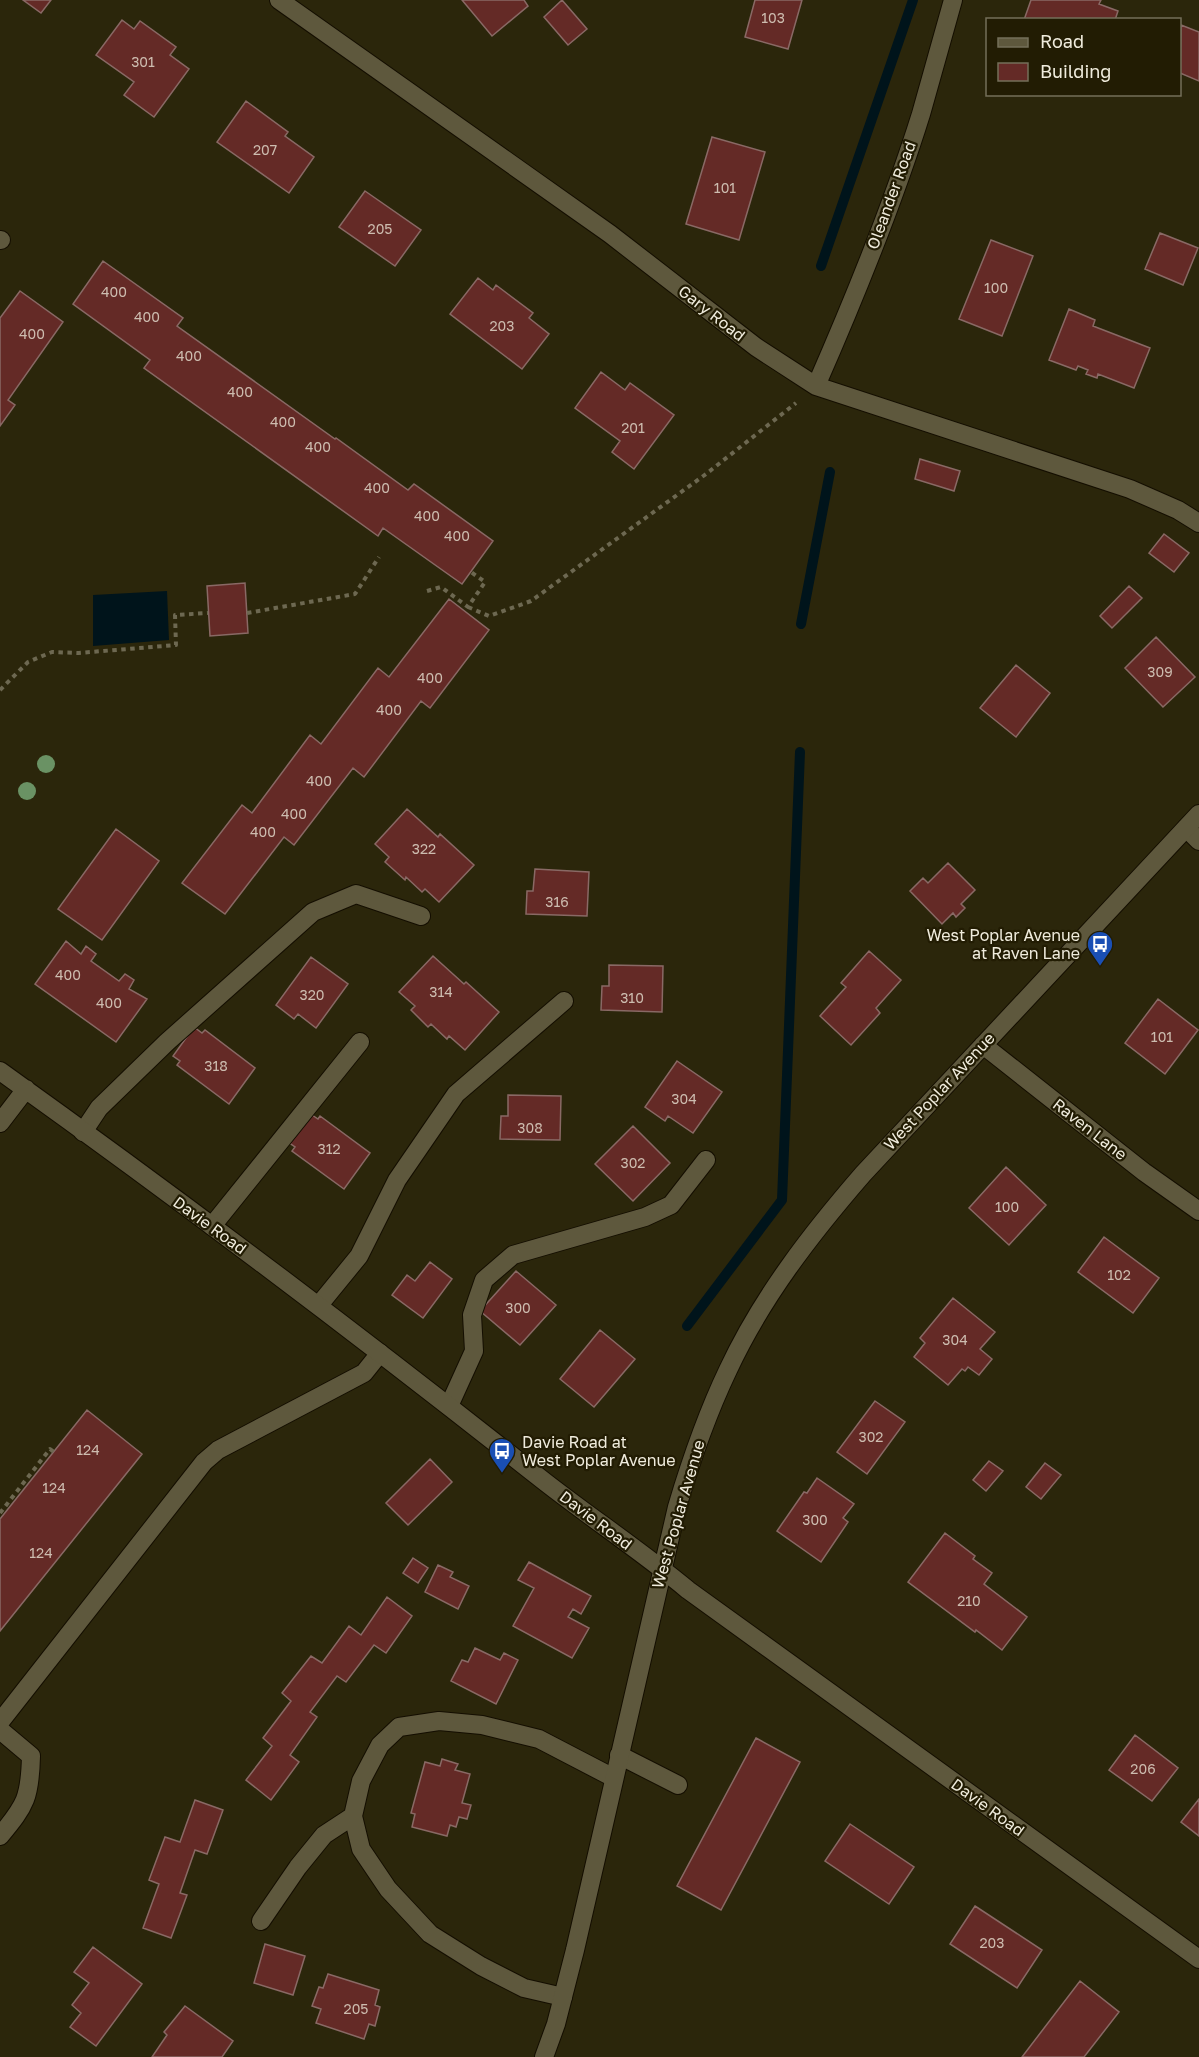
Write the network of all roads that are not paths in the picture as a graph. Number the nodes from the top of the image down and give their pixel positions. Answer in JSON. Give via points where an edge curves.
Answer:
{"nodes":[{"id":1,"x":279,"y":0,"type":"edge"},
{"id":2,"x":953,"y":0,"type":"edge"},
{"id":3,"x":816,"y":386,"type":"junction"},
{"id":4,"x":1199,"y":523,"type":"edge"},
{"id":5,"x":1199,"y":814,"type":"edge"},
{"id":6,"x":1186,"y":828,"type":"junction"},
{"id":7,"x":1199,"y":841,"type":"edge"},
{"id":8,"x":421,"y":916,"type":"dead end"},
{"id":9,"x":564,"y":1001,"type":"dead end"},
{"id":10,"x":360,"y":1042,"type":"dead end"},
{"id":11,"x":983,"y":1044,"type":"junction"},
{"id":12,"x":0,"y":1071,"type":"edge"},
{"id":13,"x":26,"y":1089,"type":"junction"},
{"id":14,"x":0,"y":1123,"type":"edge"},
{"id":15,"x":83,"y":1132,"type":"junction"},
{"id":16,"x":706,"y":1160,"type":"dead end"},
{"id":17,"x":1199,"y":1211,"type":"edge"},
{"id":18,"x":212,"y":1226,"type":"junction"},
{"id":19,"x":319,"y":1305,"type":"junction"},
{"id":20,"x":380,"y":1353,"type":"junction"},
{"id":21,"x":449,"y":1406,"type":"junction"},
{"id":22,"x":661,"y":1568,"type":"junction"},
{"id":23,"x":0,"y":1722,"type":"edge"},
{"id":24,"x":0,"y":1730,"type":"edge"},
{"id":25,"x":619,"y":1755,"type":"junction"},
{"id":26,"x":614,"y":1778,"type":"junction"},
{"id":27,"x":678,"y":1785,"type":"dead end"},
{"id":28,"x":353,"y":1816,"type":"junction"},
{"id":29,"x":0,"y":1836,"type":"edge"},
{"id":30,"x":261,"y":1921,"type":"dead end"},
{"id":31,"x":1199,"y":1959,"type":"edge"},
{"id":32,"x":563,"y":1997,"type":"junction"},
{"id":33,"x":544,"y":2057,"type":"edge"}],
"edges":[{"from":1,"to":3,"type":"street","name":"Gary Road","via":[[610,234],[756,347]]},
{"from":2,"to":3,"type":"street","name":"Oleander Road","via":[[897,184]]},
{"from":3,"to":4,"type":"street","name":"Gary Road","via":[[1130,489]]},
{"from":5,"to":6,"type":"street","name":"West Poplar Avenue"},
{"from":6,"to":7,"type":"street"},
{"from":6,"to":11,"type":"street","name":"West Poplar Avenue"},
{"from":8,"to":15,"type":"street","via":[[356,894],[313,912],[159,1050],[99,1108]]},
{"from":9,"to":19,"type":"street","via":[[456,1094],[398,1180],[359,1256]]},
{"from":10,"to":18,"type":"street"},
{"from":11,"to":17,"type":"street","name":"Raven Lane"},
{"from":11,"to":22,"type":"street","name":"West Poplar Avenue","via":[[838,1202],[769,1297],[728,1369],[696,1447]]},
{"from":12,"to":13,"type":"street","name":"Davie Road"},
{"from":13,"to":14,"type":"street"},
{"from":13,"to":15,"type":"street","name":"Davie Road"},
{"from":15,"to":18,"type":"street","name":"Davie Road"},
{"from":16,"to":21,"type":"street","via":[[671,1205],[645,1217],[513,1255],[484,1280],[472,1314],[474,1351]]},
{"from":18,"to":19,"type":"street","name":"Davie Road"},
{"from":19,"to":20,"type":"street","name":"Davie Road"},
{"from":20,"to":21,"type":"street","name":"Davie Road"},
{"from":20,"to":23,"type":"street","via":[[364,1373],[218,1450],[204,1462]]},
{"from":21,"to":22,"type":"street","name":"Davie Road"},
{"from":22,"to":25,"type":"street","name":"West Poplar Avenue"},
{"from":22,"to":31,"type":"street","name":"Davie Road","via":[[742,1631]]},
{"from":24,"to":29,"type":"street","via":[[32,1756],[30,1786],[21,1811]]},
{"from":25,"to":26,"type":"street","name":"West Poplar Avenue"},
{"from":25,"to":27,"type":"street"},
{"from":26,"to":28,"type":"street","via":[[539,1739],[482,1725],[439,1720],[399,1727],[380,1745],[361,1781]]},
{"from":26,"to":32,"type":"street","name":"West Poplar Avenue"},
{"from":28,"to":30,"type":"street","via":[[324,1835]]},
{"from":28,"to":32,"type":"street","via":[[361,1849],[388,1889],[430,1934],[524,1988]]},
{"from":32,"to":33,"type":"street","name":"West Poplar Avenue"}]}
